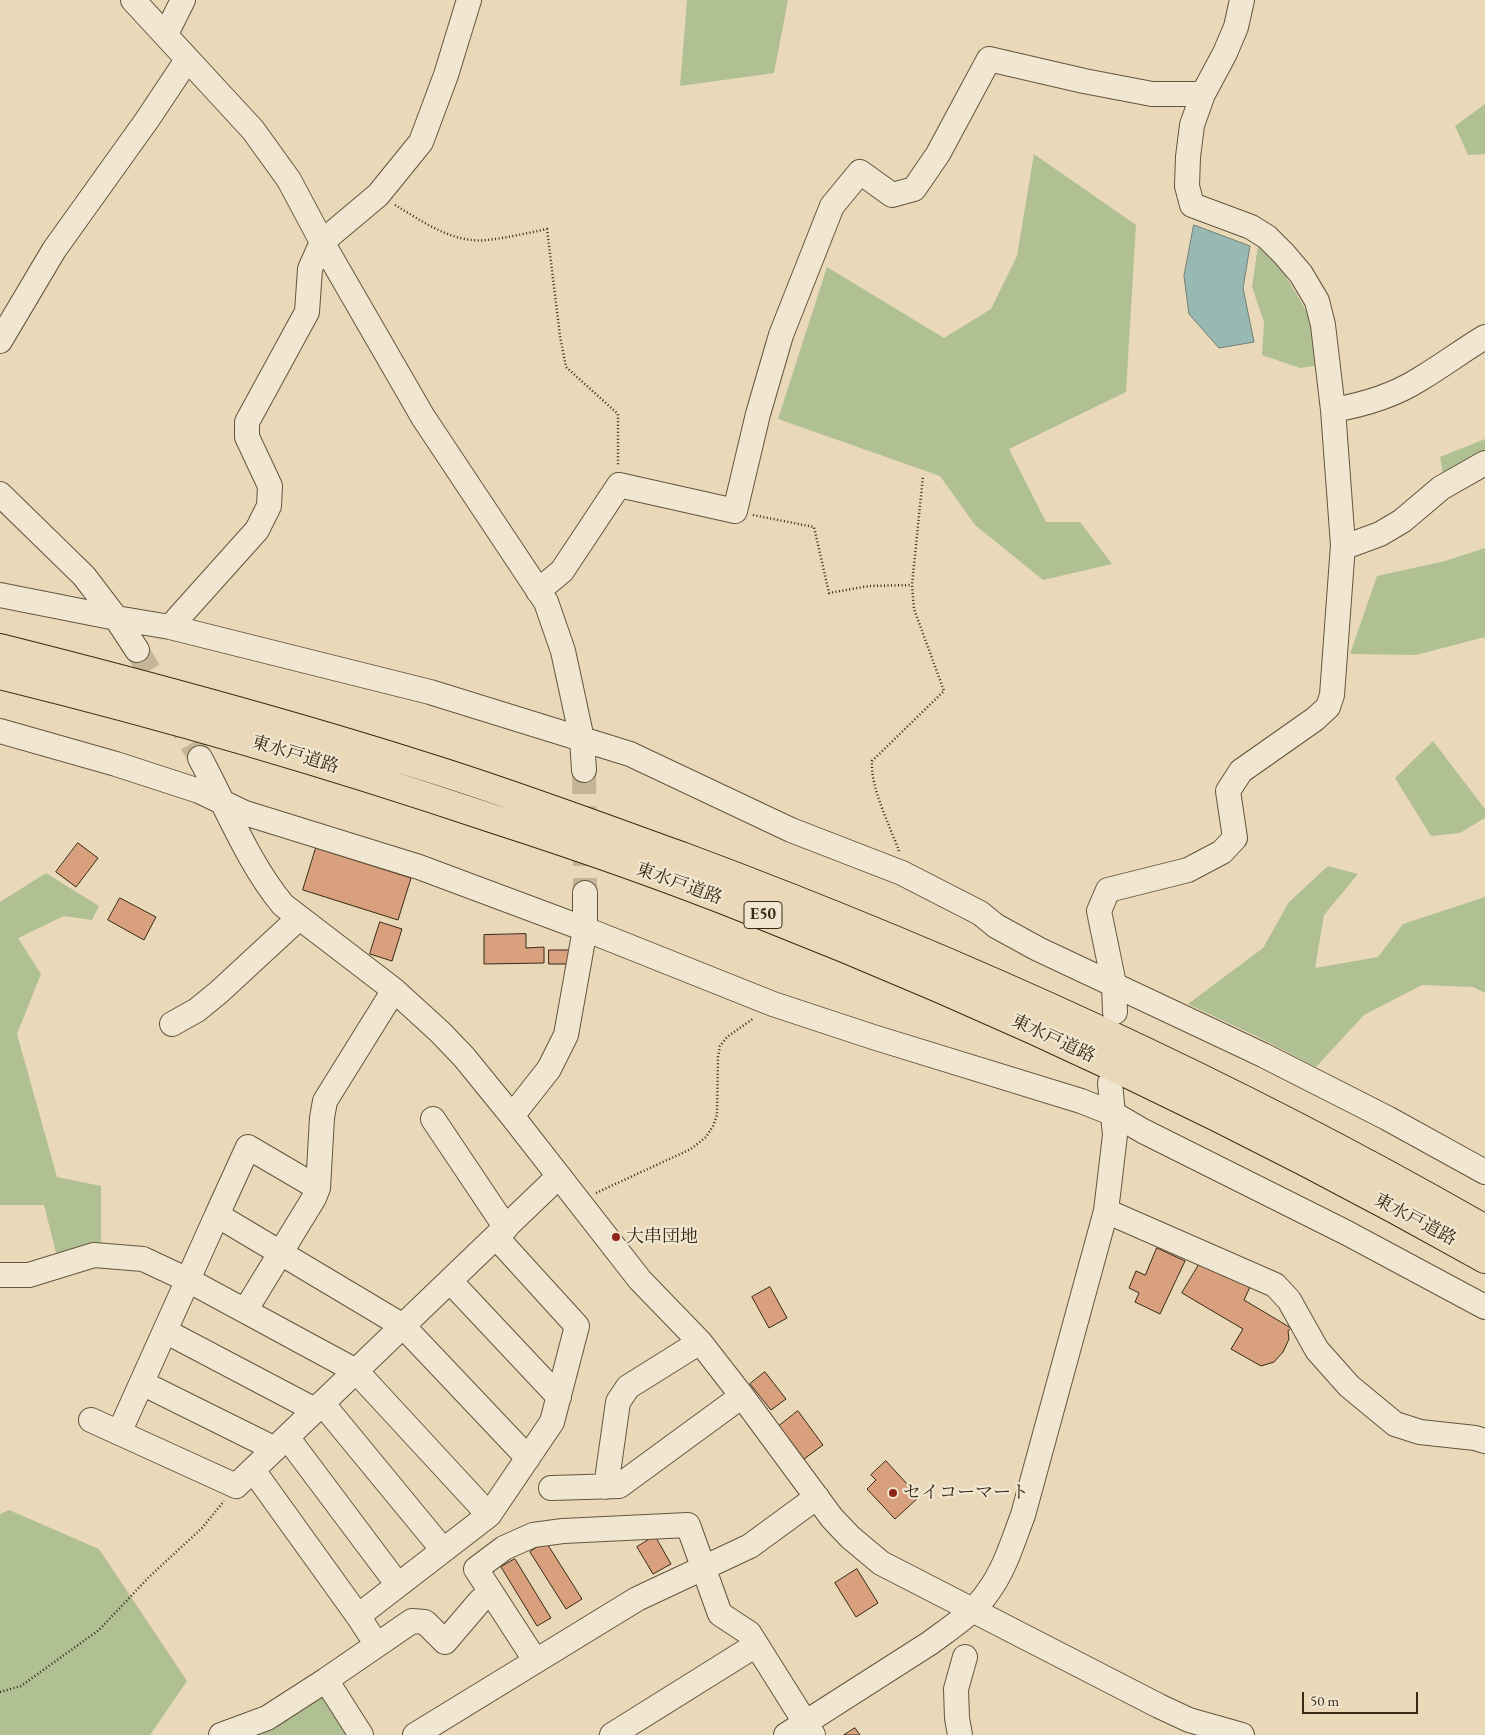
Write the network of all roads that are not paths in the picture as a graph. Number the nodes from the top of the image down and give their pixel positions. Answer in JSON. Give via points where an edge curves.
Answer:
{"nodes":[{"id":1,"x":133,"y":0,"type":"edge"},
{"id":2,"x":183,"y":0,"type":"edge"},
{"id":3,"x":469,"y":0,"type":"edge"},
{"id":4,"x":1242,"y":0,"type":"edge"},
{"id":5,"x":166,"y":34,"type":"junction"},
{"id":6,"x":187,"y":60,"type":"junction"},
{"id":7,"x":1203,"y":94,"type":"junction"},
{"id":8,"x":322,"y":242,"type":"junction"},
{"id":9,"x":1485,"y":337,"type":"edge"},
{"id":10,"x":0,"y":341,"type":"edge"},
{"id":11,"x":1333,"y":410,"type":"junction"},
{"id":12,"x":1485,"y":463,"type":"edge"},
{"id":13,"x":0,"y":494,"type":"edge"},
{"id":14,"x":1343,"y":545,"type":"junction"},
{"id":15,"x":538,"y":591,"type":"junction"},
{"id":16,"x":0,"y":594,"type":"edge"},
{"id":17,"x":116,"y":618,"type":"junction"},
{"id":18,"x":170,"y":627,"type":"junction"},
{"id":19,"x":0,"y":648,"type":"edge"},
{"id":20,"x":137,"y":650,"type":"tunnel mouth"},
{"id":21,"x":0,"y":675,"type":"edge"},
{"id":22,"x":0,"y":731,"type":"edge"},
{"id":23,"x":582,"y":739,"type":"junction"},
{"id":24,"x":200,"y":758,"type":"tunnel mouth"},
{"id":25,"x":584,"y":770,"type":"tunnel mouth"},
{"id":26,"x":224,"y":803,"type":"junction"},
{"id":27,"x":584,"y":893,"type":"tunnel mouth"},
{"id":28,"x":298,"y":918,"type":"junction"},
{"id":29,"x":585,"y":930,"type":"junction"},
{"id":30,"x":1114,"y":984,"type":"junction"},
{"id":31,"x":394,"y":990,"type":"junction"},
{"id":32,"x":1115,"y":1012,"type":"dead end"},
{"id":33,"x":172,"y":1024,"type":"dead end"},
{"id":34,"x":1110,"y":1082,"type":"dead end"},
{"id":35,"x":1114,"y":1114,"type":"junction"},
{"id":36,"x":512,"y":1116,"type":"junction"},
{"id":37,"x":433,"y":1119,"type":"dead end"},
{"id":38,"x":1485,"y":1172,"type":"edge"},
{"id":39,"x":559,"y":1176,"type":"junction"},
{"id":40,"x":318,"y":1188,"type":"junction"},
{"id":41,"x":1106,"y":1211,"type":"junction"},
{"id":42,"x":217,"y":1215,"type":"junction"},
{"id":43,"x":1485,"y":1229,"type":"edge"},
{"id":44,"x":501,"y":1232,"type":"junction"},
{"id":45,"x":281,"y":1253,"type":"junction"},
{"id":46,"x":1485,"y":1259,"type":"edge"},
{"id":47,"x":0,"y":1275,"type":"edge"},
{"id":48,"x":188,"y":1280,"type":"junction"},
{"id":49,"x":450,"y":1281,"type":"junction"},
{"id":50,"x":1485,"y":1307,"type":"edge"},
{"id":51,"x":245,"y":1311,"type":"junction"},
{"id":52,"x":403,"y":1326,"type":"junction"},
{"id":53,"x":165,"y":1331,"type":"junction"},
{"id":54,"x":700,"y":1342,"type":"junction"},
{"id":55,"x":356,"y":1371,"type":"junction"},
{"id":56,"x":142,"y":1383,"type":"junction"},
{"id":57,"x":742,"y":1396,"type":"junction"},
{"id":58,"x":559,"y":1397,"type":"junction"},
{"id":59,"x":319,"y":1407,"type":"junction"},
{"id":60,"x":91,"y":1420,"type":"dead end"},
{"id":61,"x":119,"y":1432,"type":"junction"},
{"id":62,"x":1485,"y":1441,"type":"edge"},
{"id":63,"x":281,"y":1443,"type":"junction"},
{"id":64,"x":528,"y":1458,"type":"junction"},
{"id":65,"x":244,"y":1478,"type":"junction"},
{"id":66,"x":606,"y":1487,"type":"junction"},
{"id":67,"x":551,"y":1488,"type":"dead end"},
{"id":68,"x":817,"y":1497,"type":"junction"},
{"id":69,"x":489,"y":1515,"type":"junction"},
{"id":70,"x":443,"y":1550,"type":"junction"},
{"id":71,"x":704,"y":1568,"type":"junction"},
{"id":72,"x":398,"y":1585,"type":"junction"},
{"id":73,"x":491,"y":1593,"type":"junction"},
{"id":74,"x":972,"y":1610,"type":"junction"},
{"id":75,"x":358,"y":1616,"type":"junction"},
{"id":76,"x":376,"y":1645,"type":"junction"},
{"id":77,"x":756,"y":1645,"type":"junction"},
{"id":78,"x":965,"y":1657,"type":"dead end"},
{"id":79,"x":535,"y":1660,"type":"junction"},
{"id":80,"x":326,"y":1680,"type":"junction"},
{"id":81,"x":801,"y":1731,"type":"edge"},
{"id":82,"x":221,"y":1735,"type":"edge"},
{"id":83,"x":361,"y":1735,"type":"edge"},
{"id":84,"x":415,"y":1735,"type":"edge"},
{"id":85,"x":612,"y":1735,"type":"edge"},
{"id":86,"x":960,"y":1735,"type":"edge"},
{"id":87,"x":1242,"y":1735,"type":"edge"}],
"edges":[{"from":1,"to":5,"type":"street"},
{"from":2,"to":5,"type":"street"},
{"from":3,"to":8,"type":"street","via":[[421,142],[378,195]]},
{"from":4,"to":7,"type":"street","via":[[1225,53]]},
{"from":5,"to":6,"type":"street"},
{"from":6,"to":8,"type":"street","via":[[258,137],[289,180]]},
{"from":6,"to":10,"type":"street","via":[[54,250]]},
{"from":7,"to":11,"type":"street","via":[[1192,125],[1188,157],[1187,186],[1192,205],[1252,227],[1284,254],[1301,274],[1317,301],[1321,317]]},
{"from":7,"to":15,"type":"street","via":[[1152,94],[989,59],[938,154],[914,190],[892,195],[860,172],[832,206],[781,335],[735,511],[619,486],[562,571]]},
{"from":8,"to":15,"type":"street","via":[[423,417]]},
{"from":8,"to":18,"type":"street","via":[[310,269],[307,312],[246,422],[248,437],[270,486],[269,506],[257,530]]},
{"from":9,"to":11,"type":"street","via":[[1419,380],[1391,393]]},
{"from":11,"to":14,"type":"street"},
{"from":12,"to":14,"type":"street","via":[[1441,488],[1402,521],[1380,534]]},
{"from":13,"to":17,"type":"street","via":[[84,576]]},
{"from":14,"to":30,"type":"street","via":[[1332,696],[1328,707],[1315,720],[1242,771],[1228,791],[1235,838],[1222,852],[1188,870],[1108,890],[1099,911]]},
{"from":15,"to":23,"type":"street","via":[[546,602],[564,651]]},
{"from":16,"to":17,"type":"street"},
{"from":17,"to":18,"type":"street"},
{"from":17,"to":20,"type":"street"},
{"from":18,"to":23,"type":"street","via":[[430,692]]},
{"from":19,"to":43,"type":"highway","name":"東水戸道路","number":"E50","via":[[276,721],[428,767],[759,885],[1012,990],[1144,1051],[1313,1135]]},
{"from":21,"to":46,"type":"highway","name":"東水戸道路","number":"E50","via":[[260,744],[408,790],[750,910],[1004,1016],[1133,1076],[1299,1158]]},
{"from":22,"to":26,"type":"street","via":[[116,764],[199,791]]},
{"from":23,"to":25,"type":"street"},
{"from":23,"to":30,"type":"street","via":[[630,754],[791,830],[902,873],[1038,949]]},
{"from":24,"to":26,"type":"street"},
{"from":26,"to":28,"type":"street","via":[[271,891]]},
{"from":26,"to":29,"type":"street","via":[[245,813],[419,867]]},
{"from":27,"to":29,"type":"street"},
{"from":28,"to":31,"type":"street"},
{"from":28,"to":33,"type":"street","via":[[219,992]]},
{"from":29,"to":35,"type":"street","via":[[773,1004]]},
{"from":29,"to":36,"type":"street","via":[[566,1035],[549,1069]]},
{"from":30,"to":32,"type":"street"},
{"from":30,"to":38,"type":"street","via":[[1263,1055]]},
{"from":31,"to":36,"type":"street","via":[[440,1032]]},
{"from":31,"to":40,"type":"street","via":[[325,1101]]},
{"from":34,"to":35,"type":"street"},
{"from":35,"to":41,"type":"street","via":[[1115,1135]]},
{"from":35,"to":50,"type":"street"},
{"from":36,"to":39,"type":"street"},
{"from":37,"to":44,"type":"street"},
{"from":39,"to":44,"type":"street"},
{"from":39,"to":54,"type":"street","via":[[640,1280]]},
{"from":40,"to":42,"type":"street","via":[[248,1147]]},
{"from":40,"to":45,"type":"street"},
{"from":41,"to":62,"type":"street","via":[[1274,1285],[1289,1300],[1317,1350],[1349,1386],[1395,1424],[1420,1432]]},
{"from":41,"to":74,"type":"street","via":[[1023,1515],[1005,1563],[988,1593]]},
{"from":42,"to":45,"type":"street"},
{"from":42,"to":48,"type":"street"},
{"from":44,"to":49,"type":"street"},
{"from":44,"to":58,"type":"street","via":[[576,1326]]},
{"from":45,"to":51,"type":"street"},
{"from":45,"to":52,"type":"street"},
{"from":47,"to":48,"type":"street","via":[[29,1275],[94,1255],[143,1260]]},
{"from":48,"to":51,"type":"street"},
{"from":48,"to":53,"type":"street"},
{"from":49,"to":52,"type":"street"},
{"from":49,"to":58,"type":"street"},
{"from":51,"to":55,"type":"street"},
{"from":52,"to":55,"type":"street"},
{"from":52,"to":64,"type":"street"},
{"from":53,"to":56,"type":"street"},
{"from":53,"to":59,"type":"street"},
{"from":54,"to":57,"type":"street"},
{"from":54,"to":66,"type":"street","via":[[628,1386],[618,1402]]},
{"from":55,"to":59,"type":"street"},
{"from":55,"to":69,"type":"street"},
{"from":56,"to":61,"type":"street"},
{"from":56,"to":63,"type":"street"},
{"from":57,"to":66,"type":"street","via":[[619,1486]]},
{"from":57,"to":68,"type":"street"},
{"from":58,"to":64,"type":"street","via":[[552,1422]]},
{"from":59,"to":63,"type":"street"},
{"from":59,"to":70,"type":"street"},
{"from":60,"to":61,"type":"street"},
{"from":61,"to":65,"type":"street"},
{"from":63,"to":65,"type":"street"},
{"from":63,"to":72,"type":"street"},
{"from":64,"to":69,"type":"street"},
{"from":65,"to":75,"type":"street"},
{"from":66,"to":67,"type":"street"},
{"from":68,"to":71,"type":"street","via":[[750,1546]]},
{"from":68,"to":74,"type":"street","via":[[850,1537],[881,1563]]},
{"from":69,"to":70,"type":"street"},
{"from":70,"to":72,"type":"street"},
{"from":71,"to":73,"type":"street","via":[[688,1525],[563,1531],[533,1535],[504,1548],[476,1570]]},
{"from":71,"to":77,"type":"street","via":[[720,1614],[749,1633]]},
{"from":71,"to":79,"type":"street","via":[[637,1599]]},
{"from":72,"to":75,"type":"street"},
{"from":73,"to":76,"type":"street","via":[[480,1601],[445,1642],[425,1622],[412,1621]]},
{"from":73,"to":79,"type":"street"},
{"from":74,"to":81,"type":"street","via":[[930,1643]]},
{"from":74,"to":87,"type":"street","via":[[1166,1709],[1190,1720]]},
{"from":75,"to":76,"type":"street"},
{"from":76,"to":80,"type":"street"},
{"from":77,"to":81,"type":"street"},
{"from":77,"to":85,"type":"street"},
{"from":78,"to":86,"type":"street","via":[[956,1689]]},
{"from":79,"to":84,"type":"street"},
{"from":80,"to":82,"type":"street","via":[[267,1718]]},
{"from":80,"to":83,"type":"street"}]}
